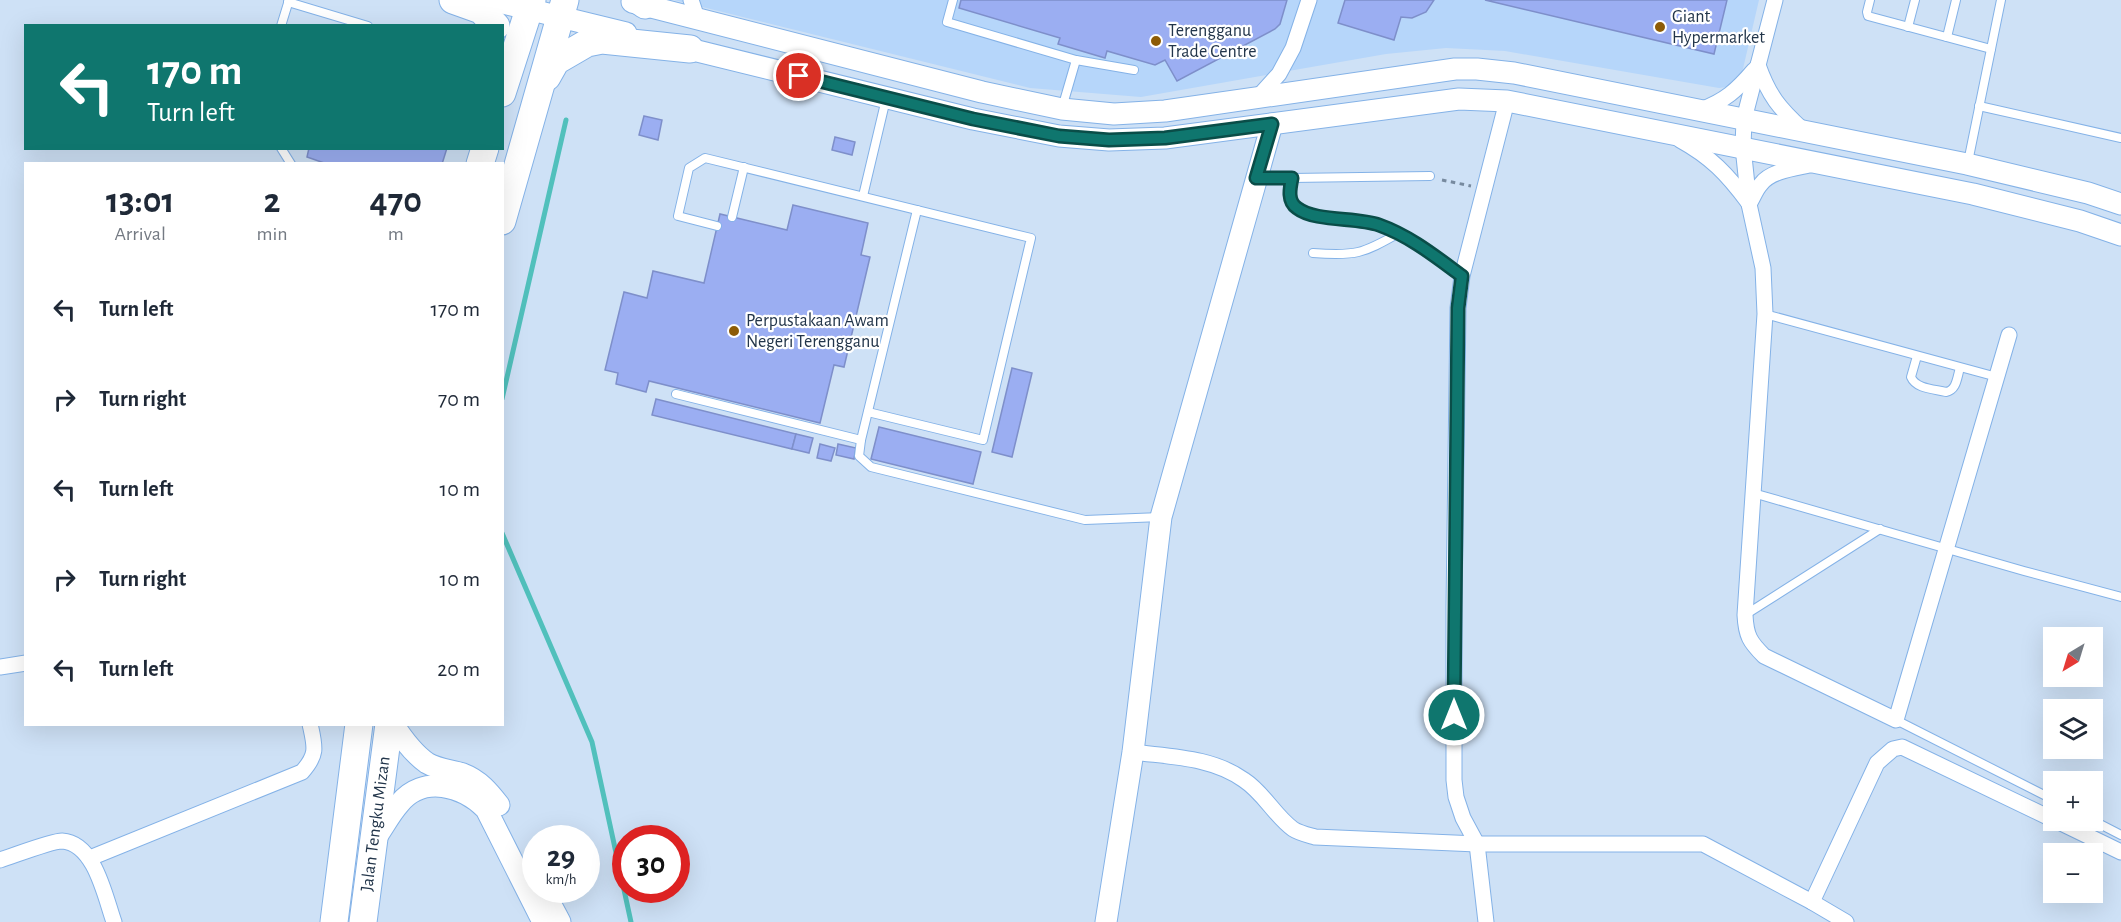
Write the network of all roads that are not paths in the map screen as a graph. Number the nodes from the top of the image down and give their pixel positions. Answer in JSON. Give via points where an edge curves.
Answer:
{"nodes":[{"id":1,"x":453,"y":0,"type":"edge"},
{"id":2,"x":491,"y":0,"type":"edge"},
{"id":3,"x":953,"y":0,"type":"edge"},
{"id":4,"x":1309,"y":0,"type":"edge"},
{"id":5,"x":1775,"y":0,"type":"edge"},
{"id":6,"x":1870,"y":0,"type":"edge"},
{"id":7,"x":1915,"y":0,"type":"edge"},
{"id":8,"x":1956,"y":0,"type":"edge"},
{"id":9,"x":2001,"y":0,"type":"edge"},
{"id":10,"x":289,"y":1,"type":"edge"},
{"id":11,"x":647,"y":2,"type":"edge"},
{"id":12,"x":530,"y":5,"type":"edge"},
{"id":13,"x":563,"y":8,"type":"edge"},
{"id":14,"x":694,"y":9,"type":"edge"},
{"id":15,"x":282,"y":24,"type":"edge"},
{"id":16,"x":362,"y":24,"type":"edge"},
{"id":17,"x":494,"y":24,"type":"edge"},
{"id":18,"x":1908,"y":27,"type":"junction"},
{"id":19,"x":1947,"y":37,"type":"junction"},
{"id":20,"x":690,"y":49,"type":"junction"},
{"id":21,"x":1991,"y":49,"type":"junction"},
{"id":22,"x":1076,"y":60,"type":"junction"},
{"id":23,"x":1758,"y":65,"type":"junction"},
{"id":24,"x":1134,"y":70,"type":"dead end"},
{"id":25,"x":504,"y":87,"type":"edge"},
{"id":26,"x":538,"y":91,"type":"junction"},
{"id":27,"x":1259,"y":96,"type":"junction"},
{"id":28,"x":886,"y":98,"type":"junction"},
{"id":29,"x":1507,"y":101,"type":"junction"},
{"id":30,"x":1979,"y":106,"type":"junction"},
{"id":31,"x":1062,"y":109,"type":"junction"},
{"id":32,"x":1699,"y":110,"type":"junction"},
{"id":33,"x":1744,"y":119,"type":"junction"},
{"id":34,"x":1272,"y":124,"type":"junction"},
{"id":35,"x":1667,"y":132,"type":"junction"},
{"id":36,"x":1805,"y":132,"type":"junction"},
{"id":37,"x":2121,"y":138,"type":"edge"},
{"id":38,"x":1743,"y":147,"type":"junction"},
{"id":39,"x":1818,"y":162,"type":"junction"},
{"id":40,"x":1967,"y":164,"type":"junction"},
{"id":41,"x":744,"y":167,"type":"junction"},
{"id":42,"x":1430,"y":176,"type":"road end"},
{"id":43,"x":1256,"y":178,"type":"junction"},
{"id":44,"x":1292,"y":178,"type":"junction"},
{"id":45,"x":862,"y":196,"type":"junction"},
{"id":46,"x":1749,"y":204,"type":"junction"},
{"id":47,"x":2121,"y":204,"type":"edge"},
{"id":48,"x":916,"y":210,"type":"junction"},
{"id":49,"x":504,"y":214,"type":"edge"},
{"id":50,"x":732,"y":217,"type":"dead end"},
{"id":51,"x":717,"y":226,"type":"dead end"},
{"id":52,"x":1399,"y":233,"type":"junction"},
{"id":53,"x":2121,"y":235,"type":"edge"},
{"id":54,"x":1313,"y":253,"type":"dead end"},
{"id":55,"x":1462,"y":276,"type":"junction"},
{"id":56,"x":1765,"y":314,"type":"junction"},
{"id":57,"x":2009,"y":335,"type":"dead end"},
{"id":58,"x":1917,"y":356,"type":"junction"},
{"id":59,"x":1960,"y":368,"type":"junction"},
{"id":60,"x":1997,"y":377,"type":"junction"},
{"id":61,"x":676,"y":394,"type":"dead end"},
{"id":62,"x":868,"y":412,"type":"junction"},
{"id":63,"x":861,"y":440,"type":"junction"},
{"id":64,"x":1753,"y":493,"type":"junction"},
{"id":65,"x":1161,"y":517,"type":"junction"},
{"id":66,"x":1880,"y":529,"type":"junction"},
{"id":67,"x":1946,"y":549,"type":"junction"},
{"id":68,"x":2121,"y":597,"type":"edge"},
{"id":69,"x":1745,"y":615,"type":"junction"},
{"id":70,"x":24,"y":663,"type":"edge"},
{"id":71,"x":0,"y":667,"type":"edge"},
{"id":72,"x":1896,"y":720,"type":"junction"},
{"id":73,"x":310,"y":726,"type":"edge"},
{"id":74,"x":358,"y":726,"type":"edge"},
{"id":75,"x":391,"y":726,"type":"edge"},
{"id":76,"x":393,"y":726,"type":"edge"},
{"id":77,"x":1133,"y":752,"type":"junction"},
{"id":78,"x":2043,"y":794,"type":"edge"},
{"id":79,"x":2043,"y":815,"type":"edge"},
{"id":80,"x":2103,"y":826,"type":"edge"},
{"id":81,"x":2077,"y":831,"type":"edge"},
{"id":82,"x":2121,"y":835,"type":"edge"},
{"id":83,"x":374,"y":841,"type":"junction"},
{"id":84,"x":1477,"y":844,"type":"junction"},
{"id":85,"x":522,"y":848,"type":"edge"},
{"id":86,"x":2121,"y":852,"type":"edge"},
{"id":87,"x":90,"y":858,"type":"junction"},
{"id":88,"x":0,"y":860,"type":"edge"},
{"id":89,"x":1812,"y":902,"type":"junction"},
{"id":90,"x":550,"y":903,"type":"edge"},
{"id":91,"x":114,"y":922,"type":"edge"},
{"id":92,"x":334,"y":922,"type":"edge"},
{"id":93,"x":363,"y":922,"type":"edge"},
{"id":94,"x":543,"y":922,"type":"edge"},
{"id":95,"x":560,"y":922,"type":"edge"},
{"id":96,"x":1106,"y":922,"type":"edge"},
{"id":97,"x":1486,"y":922,"type":"edge"},
{"id":98,"x":1846,"y":922,"type":"edge"}],
"edges":[{"from":1,"to":17,"type":"highway","via":[[481,10]]},
{"from":2,"to":12,"type":"main road"},
{"from":3,"to":22,"type":"lane","via":[[947,22]]},
{"from":4,"to":27,"type":"street","via":[[1293,48],[1279,74]]},
{"from":5,"to":23,"type":"street"},
{"from":6,"to":18,"type":"lane","via":[[1868,16]]},
{"from":7,"to":18,"type":"lane"},
{"from":8,"to":19,"type":"lane"},
{"from":9,"to":21,"type":"lane"},
{"from":10,"to":15,"type":"lane"},
{"from":10,"to":16,"type":"lane"},
{"from":11,"to":14,"type":"main road"},
{"from":12,"to":13,"type":"main road"},
{"from":12,"to":25,"type":"highway"},
{"from":13,"to":20,"type":"main road"},
{"from":13,"to":26,"type":"highway"},
{"from":14,"to":31,"type":"main road","via":[[982,92]]},
{"from":18,"to":19,"type":"lane"},
{"from":19,"to":21,"type":"lane"},
{"from":20,"to":26,"type":"highway","via":[[602,40],[587,43],[556,61]]},
{"from":20,"to":28,"type":"main road"},
{"from":21,"to":30,"type":"lane"},
{"from":22,"to":24,"type":"lane"},
{"from":22,"to":31,"type":"lane"},
{"from":23,"to":32,"type":"street","via":[[1727,98]]},
{"from":23,"to":33,"type":"street"},
{"from":23,"to":36,"type":"street","via":[[1773,99]]},
{"from":26,"to":49,"type":"highway"},
{"from":27,"to":31,"type":"main road","via":[[1166,111],[1114,114]]},
{"from":27,"to":32,"type":"main road","via":[[1477,69]]},
{"from":28,"to":34,"type":"main road","via":[[1059,136],[1109,140],[1165,138]]},
{"from":28,"to":45,"type":"lane"},
{"from":29,"to":34,"type":"main road","via":[[1459,99]]},
{"from":29,"to":35,"type":"main road"},
{"from":29,"to":55,"type":"street"},
{"from":30,"to":37,"type":"lane"},
{"from":30,"to":40,"type":"lane"},
{"from":32,"to":33,"type":"main road"},
{"from":33,"to":36,"type":"main road"},
{"from":33,"to":38,"type":"street"},
{"from":34,"to":43,"type":"main road"},
{"from":35,"to":38,"type":"main road"},
{"from":35,"to":46,"type":"street","via":[[1721,168]]},
{"from":36,"to":40,"type":"main road"},
{"from":38,"to":39,"type":"main road"},
{"from":38,"to":46,"type":"street"},
{"from":39,"to":46,"type":"street","via":[[1765,179]]},
{"from":39,"to":53,"type":"main road","via":[[1973,194]]},
{"from":40,"to":47,"type":"main road"},
{"from":41,"to":45,"type":"lane"},
{"from":41,"to":50,"type":"lane"},
{"from":41,"to":51,"type":"lane","via":[[705,158],[689,168],[678,216]]},
{"from":42,"to":44,"type":"lane"},
{"from":43,"to":44,"type":"lane"},
{"from":43,"to":65,"type":"main road"},
{"from":44,"to":52,"type":"lane","via":[[1290,191],[1297,209],[1318,216],[1377,224]]},
{"from":45,"to":48,"type":"lane"},
{"from":46,"to":56,"type":"street","via":[[1763,268]]},
{"from":48,"to":62,"type":"lane"},
{"from":48,"to":62,"type":"lane","via":[[1031,238],[1013,314],[983,440]]},
{"from":52,"to":54,"type":"lane","via":[[1361,252]]},
{"from":52,"to":55,"type":"lane"},
{"from":55,"to":84,"type":"street","via":[[1458,308],[1454,780],[1463,818]]},
{"from":56,"to":58,"type":"lane"},
{"from":56,"to":64,"type":"street"},
{"from":57,"to":60,"type":"street"},
{"from":58,"to":59,"type":"lane"},
{"from":58,"to":59,"type":"lane","via":[[1911,377],[1918,385],[1950,391]]},
{"from":59,"to":60,"type":"lane"},
{"from":60,"to":67,"type":"street"},
{"from":61,"to":63,"type":"lane"},
{"from":62,"to":63,"type":"lane"},
{"from":63,"to":65,"type":"lane","via":[[860,456],[871,467],[1085,520]]},
{"from":64,"to":66,"type":"lane"},
{"from":64,"to":69,"type":"street"},
{"from":65,"to":77,"type":"main road"},
{"from":66,"to":67,"type":"lane"},
{"from":66,"to":69,"type":"lane"},
{"from":67,"to":68,"type":"lane"},
{"from":67,"to":72,"type":"street"},
{"from":69,"to":72,"type":"street","via":[[1746,632],[1764,656]]},
{"from":70,"to":71,"type":"street"},
{"from":72,"to":78,"type":"lane"},
{"from":73,"to":87,"type":"street","via":[[315,747],[312,761],[302,772]]},
{"from":74,"to":92,"type":"highway","name":"Jalan Tengku Mizan"},
{"from":75,"to":83,"type":"highway","name":"Jalan Tengku Mizan"},
{"from":76,"to":85,"type":"main road","via":[[426,762],[464,774],[484,787],[500,806]]},
{"from":77,"to":84,"type":"street","via":[[1223,766],[1264,797],[1295,830],[1315,837]]},
{"from":77,"to":96,"type":"main road"},
{"from":79,"to":89,"type":"street","via":[[1902,747],[1893,748],[1877,763]]},
{"from":80,"to":82,"type":"lane"},
{"from":81,"to":86,"type":"street"},
{"from":83,"to":93,"type":"highway","name":"Jalan Tengku Mizan"},
{"from":83,"to":94,"type":"main road","via":[[400,802],[412,792],[427,786],[460,790],[486,809]]},
{"from":84,"to":89,"type":"street","via":[[1703,844]]},
{"from":84,"to":97,"type":"street"},
{"from":87,"to":88,"type":"street","via":[[77,844],[61,841]]},
{"from":87,"to":91,"type":"street"},
{"from":89,"to":98,"type":"street"},
{"from":90,"to":95,"type":"main road"}]}
